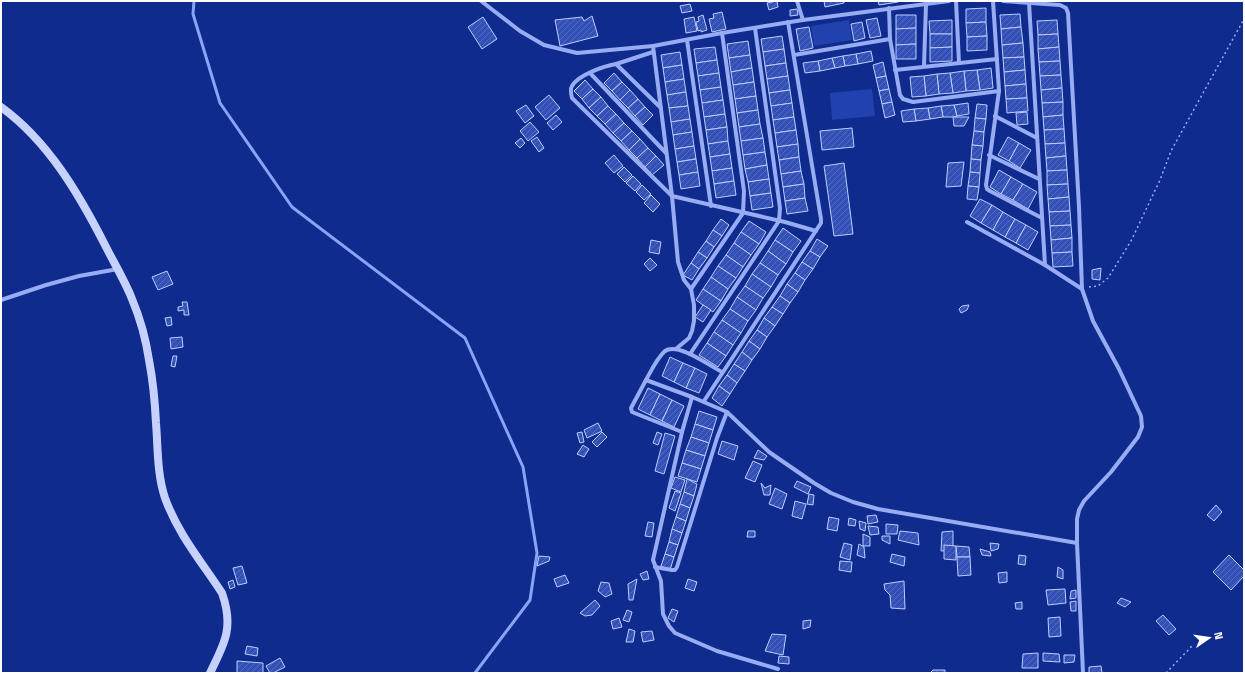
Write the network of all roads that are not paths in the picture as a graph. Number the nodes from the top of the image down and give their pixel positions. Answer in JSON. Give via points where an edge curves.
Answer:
{"nodes":[{"id":1,"x":481,"y":1,"type":"edge"},
{"id":2,"x":797,"y":1,"type":"edge"},
{"id":3,"x":949,"y":1,"type":"edge"},
{"id":4,"x":956,"y":1,"type":"edge"},
{"id":5,"x":993,"y":1,"type":"edge"},
{"id":6,"x":1003,"y":1,"type":"edge"},
{"id":7,"x":1029,"y":3,"type":"junction"},
{"id":8,"x":926,"y":4,"type":"junction"},
{"id":9,"x":889,"y":8,"type":"junction"},
{"id":10,"x":803,"y":20,"type":"junction"},
{"id":11,"x":788,"y":22,"type":"junction"},
{"id":12,"x":755,"y":28,"type":"junction"},
{"id":13,"x":722,"y":33,"type":"junction"},
{"id":14,"x":890,"y":39,"type":"junction"},
{"id":15,"x":687,"y":40,"type":"junction"},
{"id":16,"x":653,"y":46,"type":"junction"},
{"id":17,"x":653,"y":52,"type":"junction"},
{"id":18,"x":794,"y":55,"type":"junction"},
{"id":19,"x":997,"y":59,"type":"junction"},
{"id":20,"x":959,"y":63,"type":"junction"},
{"id":21,"x":616,"y":64,"type":"junction"},
{"id":22,"x":924,"y":66,"type":"junction"},
{"id":23,"x":895,"y":70,"type":"junction"},
{"id":24,"x":590,"y":73,"type":"junction"},
{"id":25,"x":999,"y":91,"type":"junction"},
{"id":26,"x":1,"y":107,"type":"edge"},
{"id":27,"x":661,"y":108,"type":"junction"},
{"id":28,"x":995,"y":116,"type":"junction"},
{"id":29,"x":1036,"y":138,"type":"junction"},
{"id":30,"x":666,"y":153,"type":"junction"},
{"id":31,"x":989,"y":155,"type":"junction"},
{"id":32,"x":1039,"y":179,"type":"junction"},
{"id":33,"x":672,"y":196,"type":"junction"},
{"id":34,"x":711,"y":206,"type":"junction"},
{"id":35,"x":743,"y":213,"type":"junction"},
{"id":36,"x":1042,"y":218,"type":"junction"},
{"id":37,"x":780,"y":221,"type":"junction"},
{"id":38,"x":967,"y":222,"type":"dead end"},
{"id":39,"x":816,"y":231,"type":"junction"},
{"id":40,"x":1046,"y":265,"type":"junction"},
{"id":41,"x":118,"y":270,"type":"junction"},
{"id":42,"x":691,"y":289,"type":"junction"},
{"id":43,"x":1082,"y":289,"type":"junction"},
{"id":44,"x":1,"y":300,"type":"edge"},
{"id":45,"x":677,"y":348,"type":"junction"},
{"id":46,"x":690,"y":354,"type":"junction"},
{"id":47,"x":722,"y":372,"type":"junction"},
{"id":48,"x":646,"y":380,"type":"junction"},
{"id":49,"x":692,"y":397,"type":"junction"},
{"id":50,"x":704,"y":401,"type":"junction"},
{"id":51,"x":727,"y":412,"type":"junction"},
{"id":52,"x":682,"y":432,"type":"junction"},
{"id":53,"x":1076,"y":543,"type":"junction"},
{"id":54,"x":655,"y":567,"type":"junction"},
{"id":55,"x":778,"y":669,"type":"dead end"},
{"id":56,"x":210,"y":673,"type":"edge"},
{"id":57,"x":1083,"y":673,"type":"edge"}],
"edges":[{"from":1,"to":16,"type":"street","via":[[520,31],[544,45],[577,53]]},
{"from":2,"to":10,"type":"street"},
{"from":3,"to":8,"type":"street"},
{"from":4,"to":20,"type":"street"},
{"from":5,"to":19,"type":"street"},
{"from":6,"to":7,"type":"street"},
{"from":7,"to":29,"type":"street"},
{"from":7,"to":43,"type":"street","via":[[1060,5],[1066,8],[1068,13]]},
{"from":8,"to":9,"type":"street"},
{"from":8,"to":22,"type":"street"},
{"from":9,"to":10,"type":"street"},
{"from":9,"to":14,"type":"street"},
{"from":10,"to":11,"type":"street"},
{"from":11,"to":12,"type":"street"},
{"from":11,"to":18,"type":"street"},
{"from":12,"to":13,"type":"street"},
{"from":12,"to":37,"type":"street"},
{"from":13,"to":15,"type":"street"},
{"from":13,"to":35,"type":"street","via":[[744,191]]},
{"from":14,"to":18,"type":"street"},
{"from":14,"to":23,"type":"street"},
{"from":15,"to":16,"type":"street"},
{"from":15,"to":34,"type":"street"},
{"from":16,"to":17,"type":"street"},
{"from":17,"to":21,"type":"street"},
{"from":17,"to":27,"type":"street"},
{"from":18,"to":39,"type":"street","via":[[821,219]]},
{"from":19,"to":20,"type":"street"},
{"from":19,"to":25,"type":"street"},
{"from":20,"to":22,"type":"street"},
{"from":21,"to":24,"type":"street"},
{"from":21,"to":27,"type":"street"},
{"from":22,"to":23,"type":"street"},
{"from":23,"to":25,"type":"street","via":[[900,95],[908,101]]},
{"from":24,"to":30,"type":"street"},
{"from":24,"to":33,"type":"street","via":[[573,84],[572,98]]},
{"from":25,"to":28,"type":"street"},
{"from":26,"to":41,"type":"street","via":[[36,138],[57,164]]},
{"from":27,"to":30,"type":"street"},
{"from":28,"to":29,"type":"street"},
{"from":28,"to":31,"type":"street"},
{"from":29,"to":32,"type":"street"},
{"from":30,"to":33,"type":"street"},
{"from":31,"to":32,"type":"street"},
{"from":31,"to":36,"type":"street","via":[[987,189]]},
{"from":32,"to":36,"type":"street"},
{"from":33,"to":34,"type":"street"},
{"from":33,"to":42,"type":"street","via":[[678,262],[684,280]]},
{"from":34,"to":35,"type":"street"},
{"from":35,"to":37,"type":"street"},
{"from":35,"to":42,"type":"street"},
{"from":36,"to":40,"type":"street"},
{"from":37,"to":39,"type":"street"},
{"from":37,"to":46,"type":"street"},
{"from":38,"to":40,"type":"street"},
{"from":39,"to":47,"type":"street"},
{"from":40,"to":43,"type":"street"},
{"from":41,"to":44,"type":"street","via":[[46,284]]},
{"from":41,"to":56,"type":"street","via":[[132,300],[149,358],[158,464],[165,496],[175,522],[218,587],[226,605],[227,634]]},
{"from":42,"to":45,"type":"street","via":[[694,305],[692,331],[689,338]]},
{"from":43,"to":53,"type":"street","via":[[1093,322],[1141,416],[1142,427],[1138,437],[1111,472],[1084,501],[1077,519]]},
{"from":45,"to":46,"type":"street"},
{"from":45,"to":48,"type":"street","via":[[664,352]]},
{"from":46,"to":47,"type":"street"},
{"from":47,"to":50,"type":"street"},
{"from":48,"to":49,"type":"street"},
{"from":48,"to":52,"type":"street","via":[[631,408],[632,412]]},
{"from":49,"to":50,"type":"street"},
{"from":49,"to":52,"type":"street"},
{"from":50,"to":51,"type":"street"},
{"from":51,"to":53,"type":"street","via":[[769,452],[814,483],[853,502],[878,509]]},
{"from":51,"to":54,"type":"street","via":[[677,567],[672,570]]},
{"from":52,"to":54,"type":"street","via":[[653,560]]},
{"from":53,"to":57,"type":"street"},
{"from":54,"to":55,"type":"street","via":[[661,581],[663,614],[675,633],[717,651]]}]}
